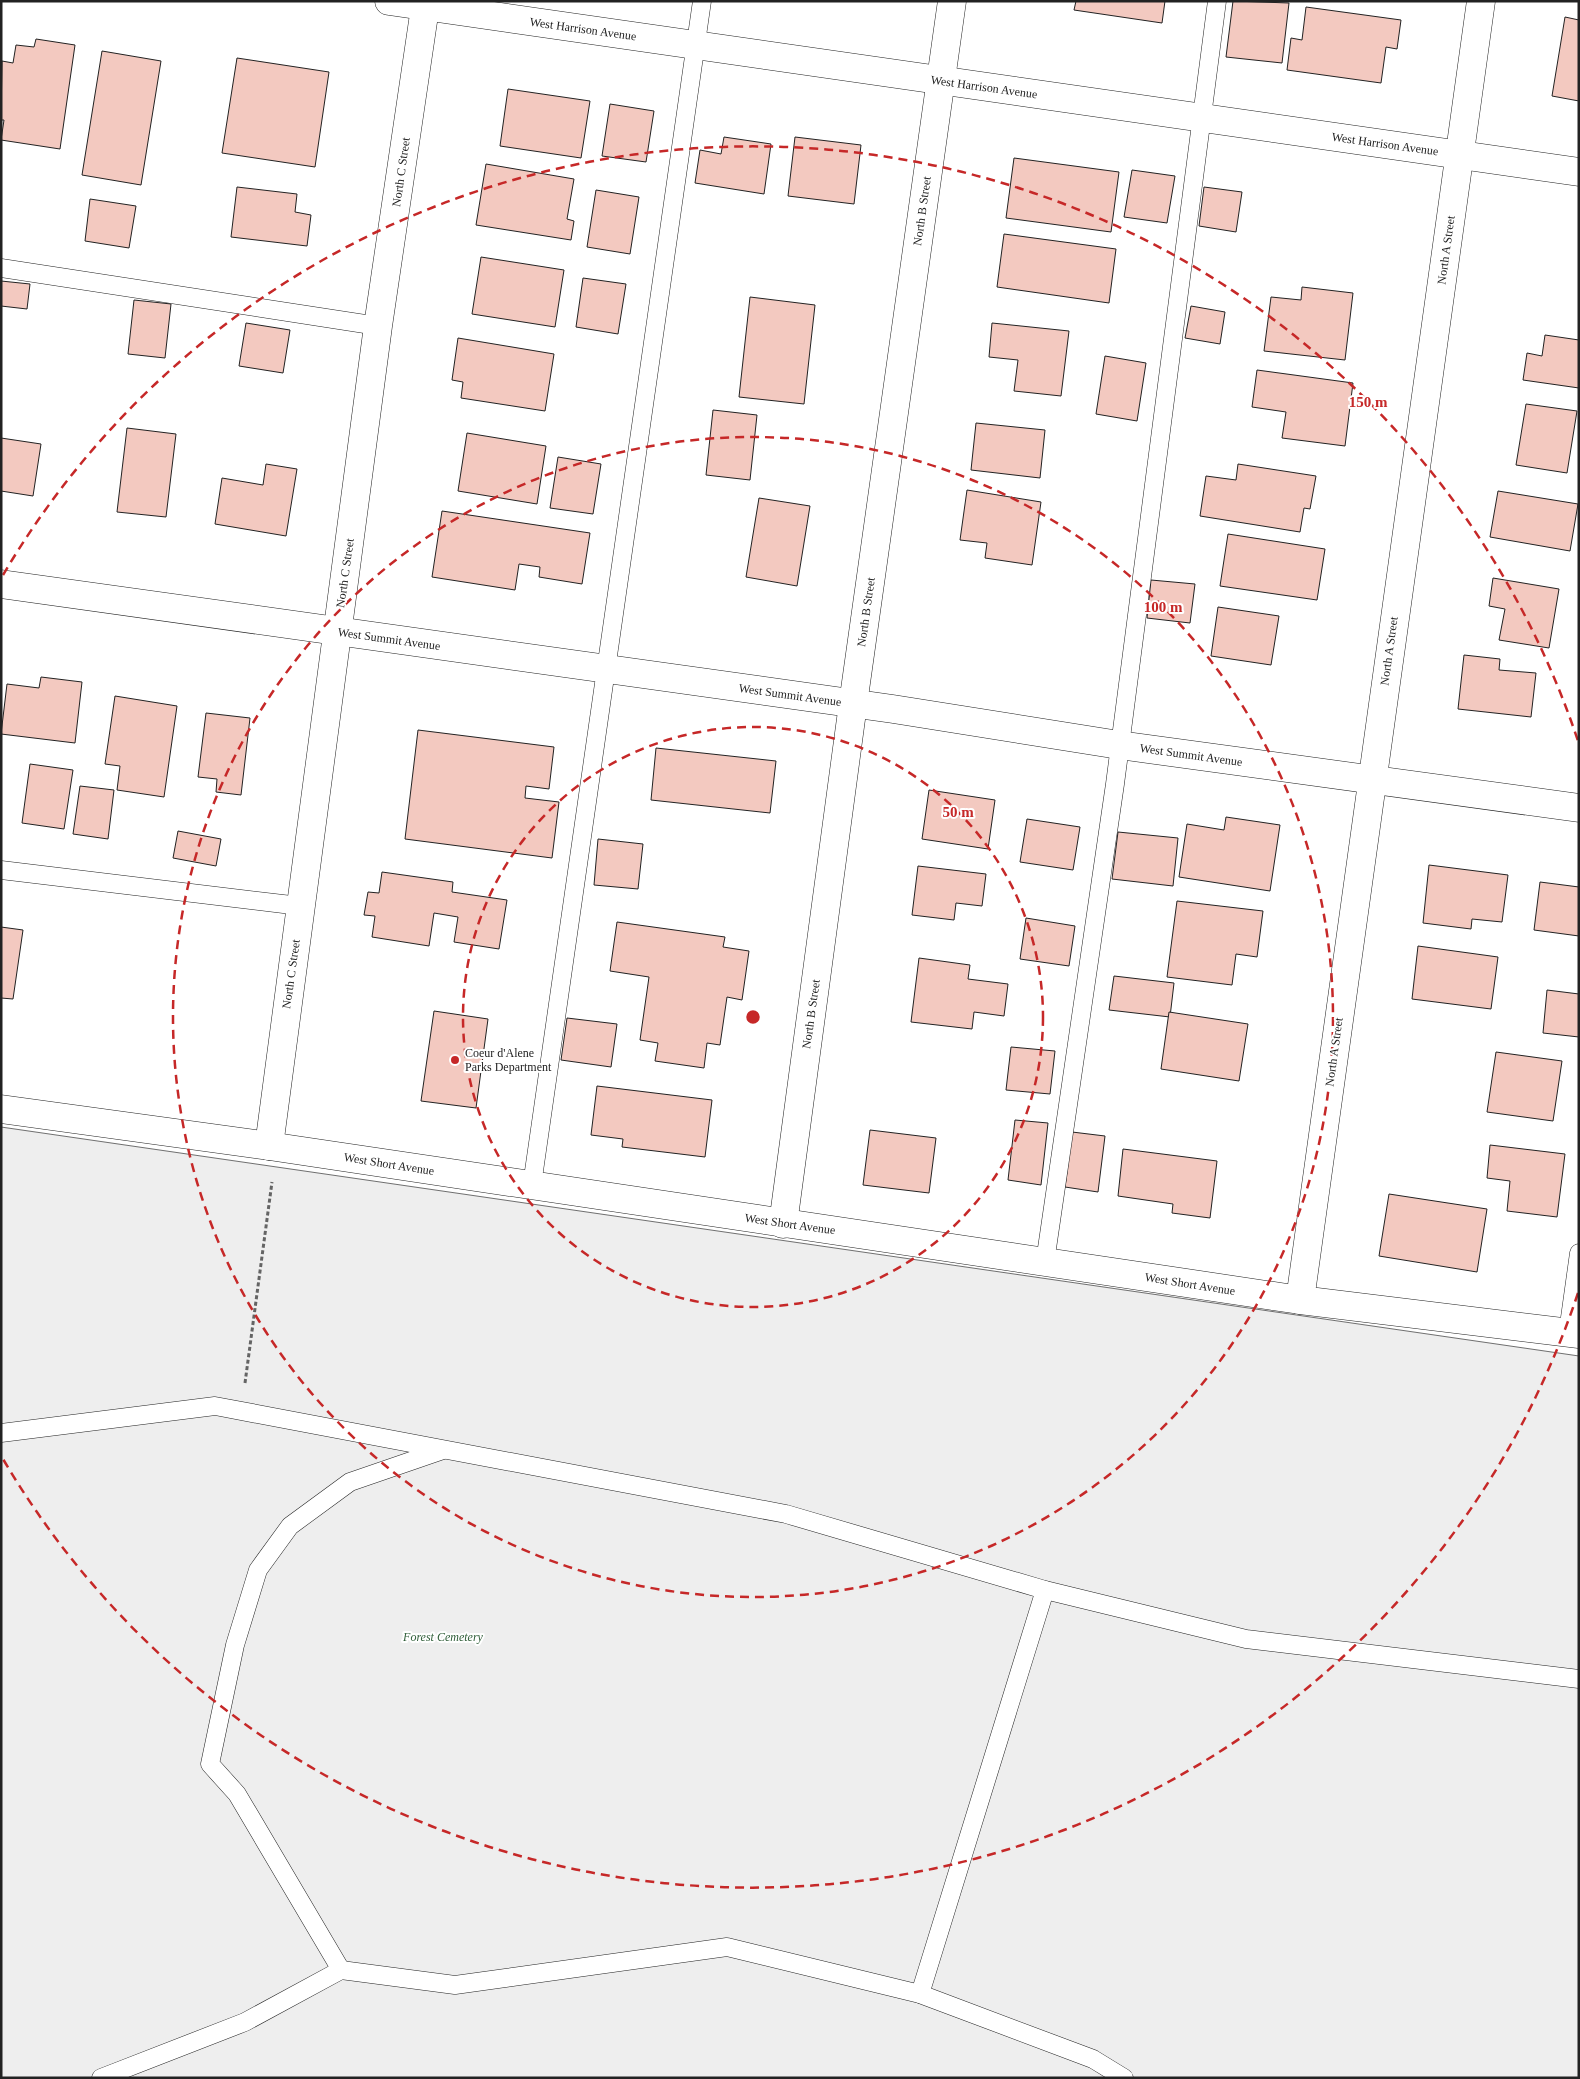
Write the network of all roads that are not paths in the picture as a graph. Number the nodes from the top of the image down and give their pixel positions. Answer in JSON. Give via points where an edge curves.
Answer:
{"nodes":[{"id":1,"x":389,"y":1,"type":"edge"},
{"id":2,"x":702,"y":1,"type":"edge"},
{"id":3,"x":952,"y":1,"type":"edge"},
{"id":4,"x":1217,"y":1,"type":"edge"},
{"id":5,"x":1481,"y":1,"type":"edge"},
{"id":6,"x":426,"y":4,"type":"edge"},
{"id":7,"x":696,"y":44,"type":"junction"},
{"id":8,"x":940,"y":81,"type":"junction"},
{"id":9,"x":1200,"y":118,"type":"junction"},
{"id":10,"x":1459,"y":155,"type":"junction"},
{"id":11,"x":1579,"y":172,"type":"edge"},
{"id":12,"x":1,"y":268,"type":"edge"},
{"id":13,"x":378,"y":326,"type":"junction"},
{"id":14,"x":1,"y":584,"type":"edge"},
{"id":15,"x":337,"y":633,"type":"junction"},
{"id":16,"x":606,"y":668,"type":"junction"},
{"id":17,"x":853,"y":704,"type":"junction"},
{"id":18,"x":1118,"y":745,"type":"junction"},
{"id":19,"x":1371,"y":780,"type":"junction"},
{"id":20,"x":1579,"y":808,"type":"edge"},
{"id":21,"x":1,"y":870,"type":"edge"},
{"id":22,"x":300,"y":906,"type":"junction"},
{"id":23,"x":1,"y":1109,"type":"edge"},
{"id":24,"x":268,"y":1146,"type":"junction"},
{"id":25,"x":532,"y":1185,"type":"junction"},
{"id":26,"x":783,"y":1224,"type":"junction"},
{"id":27,"x":1579,"y":1253,"type":"edge"},
{"id":28,"x":1045,"y":1262,"type":"junction"},
{"id":29,"x":1300,"y":1300,"type":"junction"},
{"id":30,"x":1573,"y":1333,"type":"edge"},
{"id":31,"x":1,"y":1433,"type":"edge"},
{"id":32,"x":444,"y":1450,"type":"junction"},
{"id":33,"x":1045,"y":1590,"type":"junction"},
{"id":34,"x":1579,"y":1679,"type":"edge"},
{"id":35,"x":342,"y":1970,"type":"junction"},
{"id":36,"x":920,"y":1994,"type":"junction"},
{"id":37,"x":101,"y":2078,"type":"edge"},
{"id":38,"x":1124,"y":2078,"type":"edge"}],
"edges":[{"from":1,"to":6,"type":"street","name":"West Harrison Avenue"},
{"from":2,"to":7,"type":"lane"},
{"from":3,"to":8,"type":"street","name":"North B Street"},
{"from":4,"to":9,"type":"lane"},
{"from":5,"to":10,"type":"street","name":"North A Street"},
{"from":6,"to":7,"type":"street","name":"West Harrison Avenue"},
{"from":6,"to":13,"type":"street","name":"North C Street"},
{"from":7,"to":8,"type":"street","name":"West Harrison Avenue"},
{"from":7,"to":16,"type":"lane"},
{"from":8,"to":9,"type":"street","name":"West Harrison Avenue"},
{"from":8,"to":17,"type":"street","name":"North B Street"},
{"from":9,"to":10,"type":"street","name":"West Harrison Avenue"},
{"from":9,"to":18,"type":"lane"},
{"from":10,"to":11,"type":"street","name":"West Harrison Avenue"},
{"from":10,"to":19,"type":"street","name":"North A Street"},
{"from":12,"to":13,"type":"lane"},
{"from":13,"to":15,"type":"street","name":"North C Street"},
{"from":14,"to":15,"type":"street","name":"West Summit Avenue"},
{"from":15,"to":16,"type":"street","name":"West Summit Avenue"},
{"from":15,"to":22,"type":"street","name":"North C Street"},
{"from":16,"to":17,"type":"street","name":"West Summit Avenue"},
{"from":16,"to":25,"type":"lane"},
{"from":17,"to":18,"type":"street","name":"West Summit Avenue"},
{"from":17,"to":26,"type":"street","name":"North B Street"},
{"from":18,"to":19,"type":"street","name":"West Summit Avenue"},
{"from":18,"to":28,"type":"lane"},
{"from":19,"to":20,"type":"street","name":"West Summit Avenue"},
{"from":19,"to":29,"type":"street","name":"North A Street"},
{"from":21,"to":22,"type":"lane"},
{"from":22,"to":24,"type":"street","name":"North C Street"},
{"from":23,"to":24,"type":"street","name":"West Short Avenue"},
{"from":24,"to":25,"type":"street","name":"West Short Avenue"},
{"from":25,"to":26,"type":"street","name":"West Short Avenue"},
{"from":26,"to":28,"type":"street","name":"West Short Avenue"},
{"from":27,"to":30,"type":"lane"},
{"from":28,"to":29,"type":"street","name":"West Short Avenue"},
{"from":29,"to":30,"type":"street","name":"West Short Avenue"},
{"from":31,"to":32,"type":"lane","via":[[215,1406]]},
{"from":32,"to":33,"type":"lane","via":[[786,1514]]},
{"from":32,"to":35,"type":"lane","via":[[350,1482],[290,1526],[258,1570],[235,1645],[210,1764],[237,1794]]},
{"from":33,"to":34,"type":"lane","via":[[1246,1639]]},
{"from":33,"to":36,"type":"lane"},
{"from":35,"to":36,"type":"lane","via":[[455,1986],[726,1947]]},
{"from":35,"to":37,"type":"lane","via":[[245,2022]]},
{"from":36,"to":38,"type":"lane","via":[[1093,2059]]}]}
